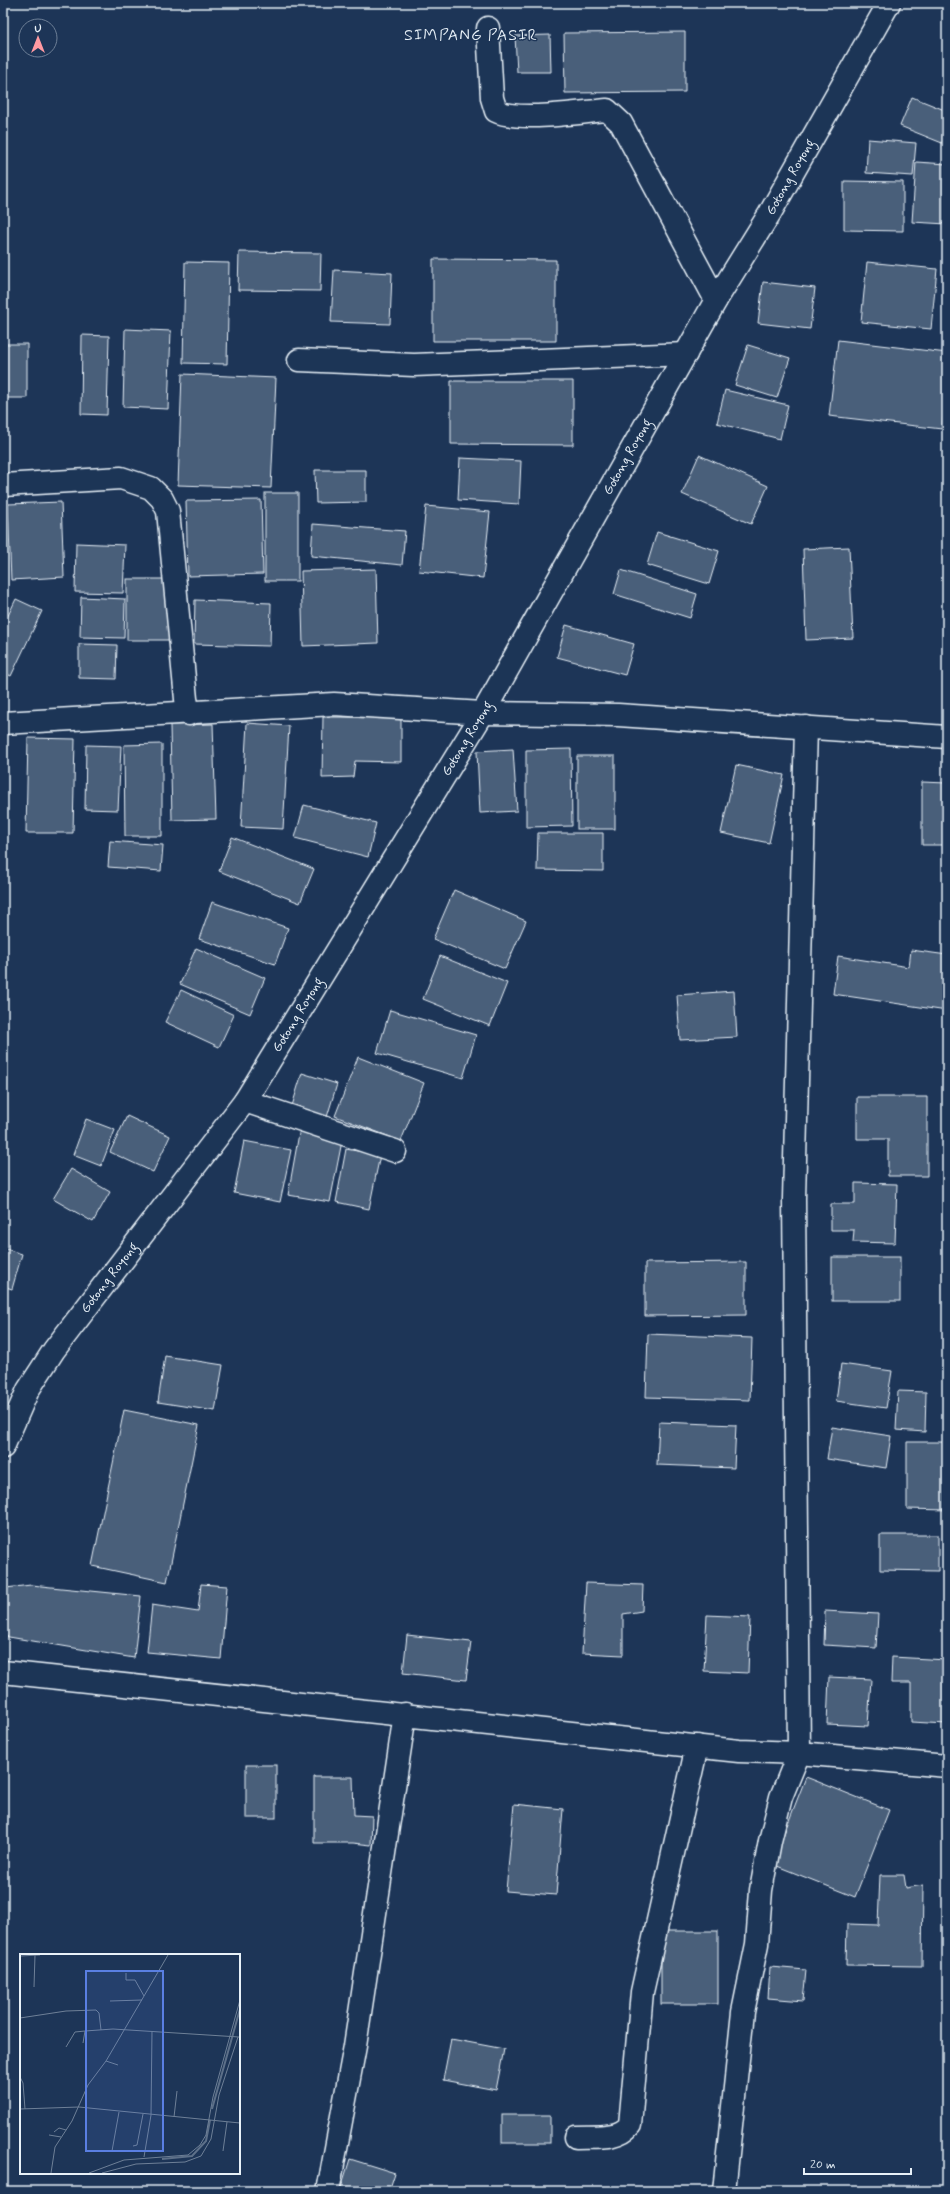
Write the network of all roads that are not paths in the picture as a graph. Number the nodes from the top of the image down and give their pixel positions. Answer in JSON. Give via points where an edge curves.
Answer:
{"nodes":[{"id":1,"x":890,"y":3,"type":"edge"},
{"id":2,"x":488,"y":28,"type":"dead end"},
{"id":3,"x":716,"y":300,"type":"junction"},
{"id":4,"x":686,"y":354,"type":"junction"},
{"id":5,"x":299,"y":360,"type":"dead end"},
{"id":6,"x":3,"y":485,"type":"edge"},
{"id":7,"x":482,"y":713,"type":"junction"},
{"id":8,"x":189,"y":714,"type":"junction"},
{"id":9,"x":3,"y":723,"type":"edge"},
{"id":10,"x":806,"y":727,"type":"junction"},
{"id":11,"x":947,"y":737,"type":"edge"},
{"id":12,"x":245,"y":1101,"type":"junction"},
{"id":13,"x":395,"y":1151,"type":"dead end"},
{"id":14,"x":3,"y":1447,"type":"edge"},
{"id":15,"x":3,"y":1672,"type":"edge"},
{"id":16,"x":405,"y":1714,"type":"junction"},
{"id":17,"x":697,"y":1746,"type":"junction"},
{"id":18,"x":799,"y":1753,"type":"junction"},
{"id":19,"x":947,"y":1766,"type":"edge"},
{"id":20,"x":576,"y":2137,"type":"dead end"},
{"id":21,"x":328,"y":2191,"type":"edge"},
{"id":22,"x":724,"y":2191,"type":"edge"}],
"edges":[{"from":1,"to":3,"type":"street","name":"Gotong Royong","via":[[770,213]]},
{"from":2,"to":3,"type":"street","via":[[492,98],[496,111],[503,115],[539,116],[607,110],[621,123],[633,142]]},
{"from":3,"to":4,"type":"street","name":"Gotong Royong"},
{"from":4,"to":5,"type":"street","via":[[414,364]]},
{"from":4,"to":7,"type":"street","name":"Gotong Royong"},
{"from":6,"to":8,"type":"street","via":[[121,478],[150,488],[162,499],[168,511]]},
{"from":7,"to":8,"type":"street","via":[[334,704]]},
{"from":7,"to":10,"type":"street","via":[[618,714]]},
{"from":7,"to":12,"type":"street","name":"Gotong Royong"},
{"from":8,"to":9,"type":"street"},
{"from":10,"to":11,"type":"street"},
{"from":10,"to":18,"type":"street","via":[[794,1200]]},
{"from":12,"to":13,"type":"street"},
{"from":12,"to":14,"type":"street","name":"Gotong Royong","via":[[54,1350],[28,1390]]},
{"from":15,"to":16,"type":"street"},
{"from":16,"to":17,"type":"street"},
{"from":16,"to":21,"type":"street","via":[[357,2030]]},
{"from":17,"to":18,"type":"street","via":[[739,1751]]},
{"from":17,"to":20,"type":"street","via":[[642,1992],[630,2125],[625,2131],[615,2135]]},
{"from":18,"to":19,"type":"street"},
{"from":18,"to":22,"type":"street","via":[[781,1797],[761,1890],[757,1944],[743,2012]]}]}
